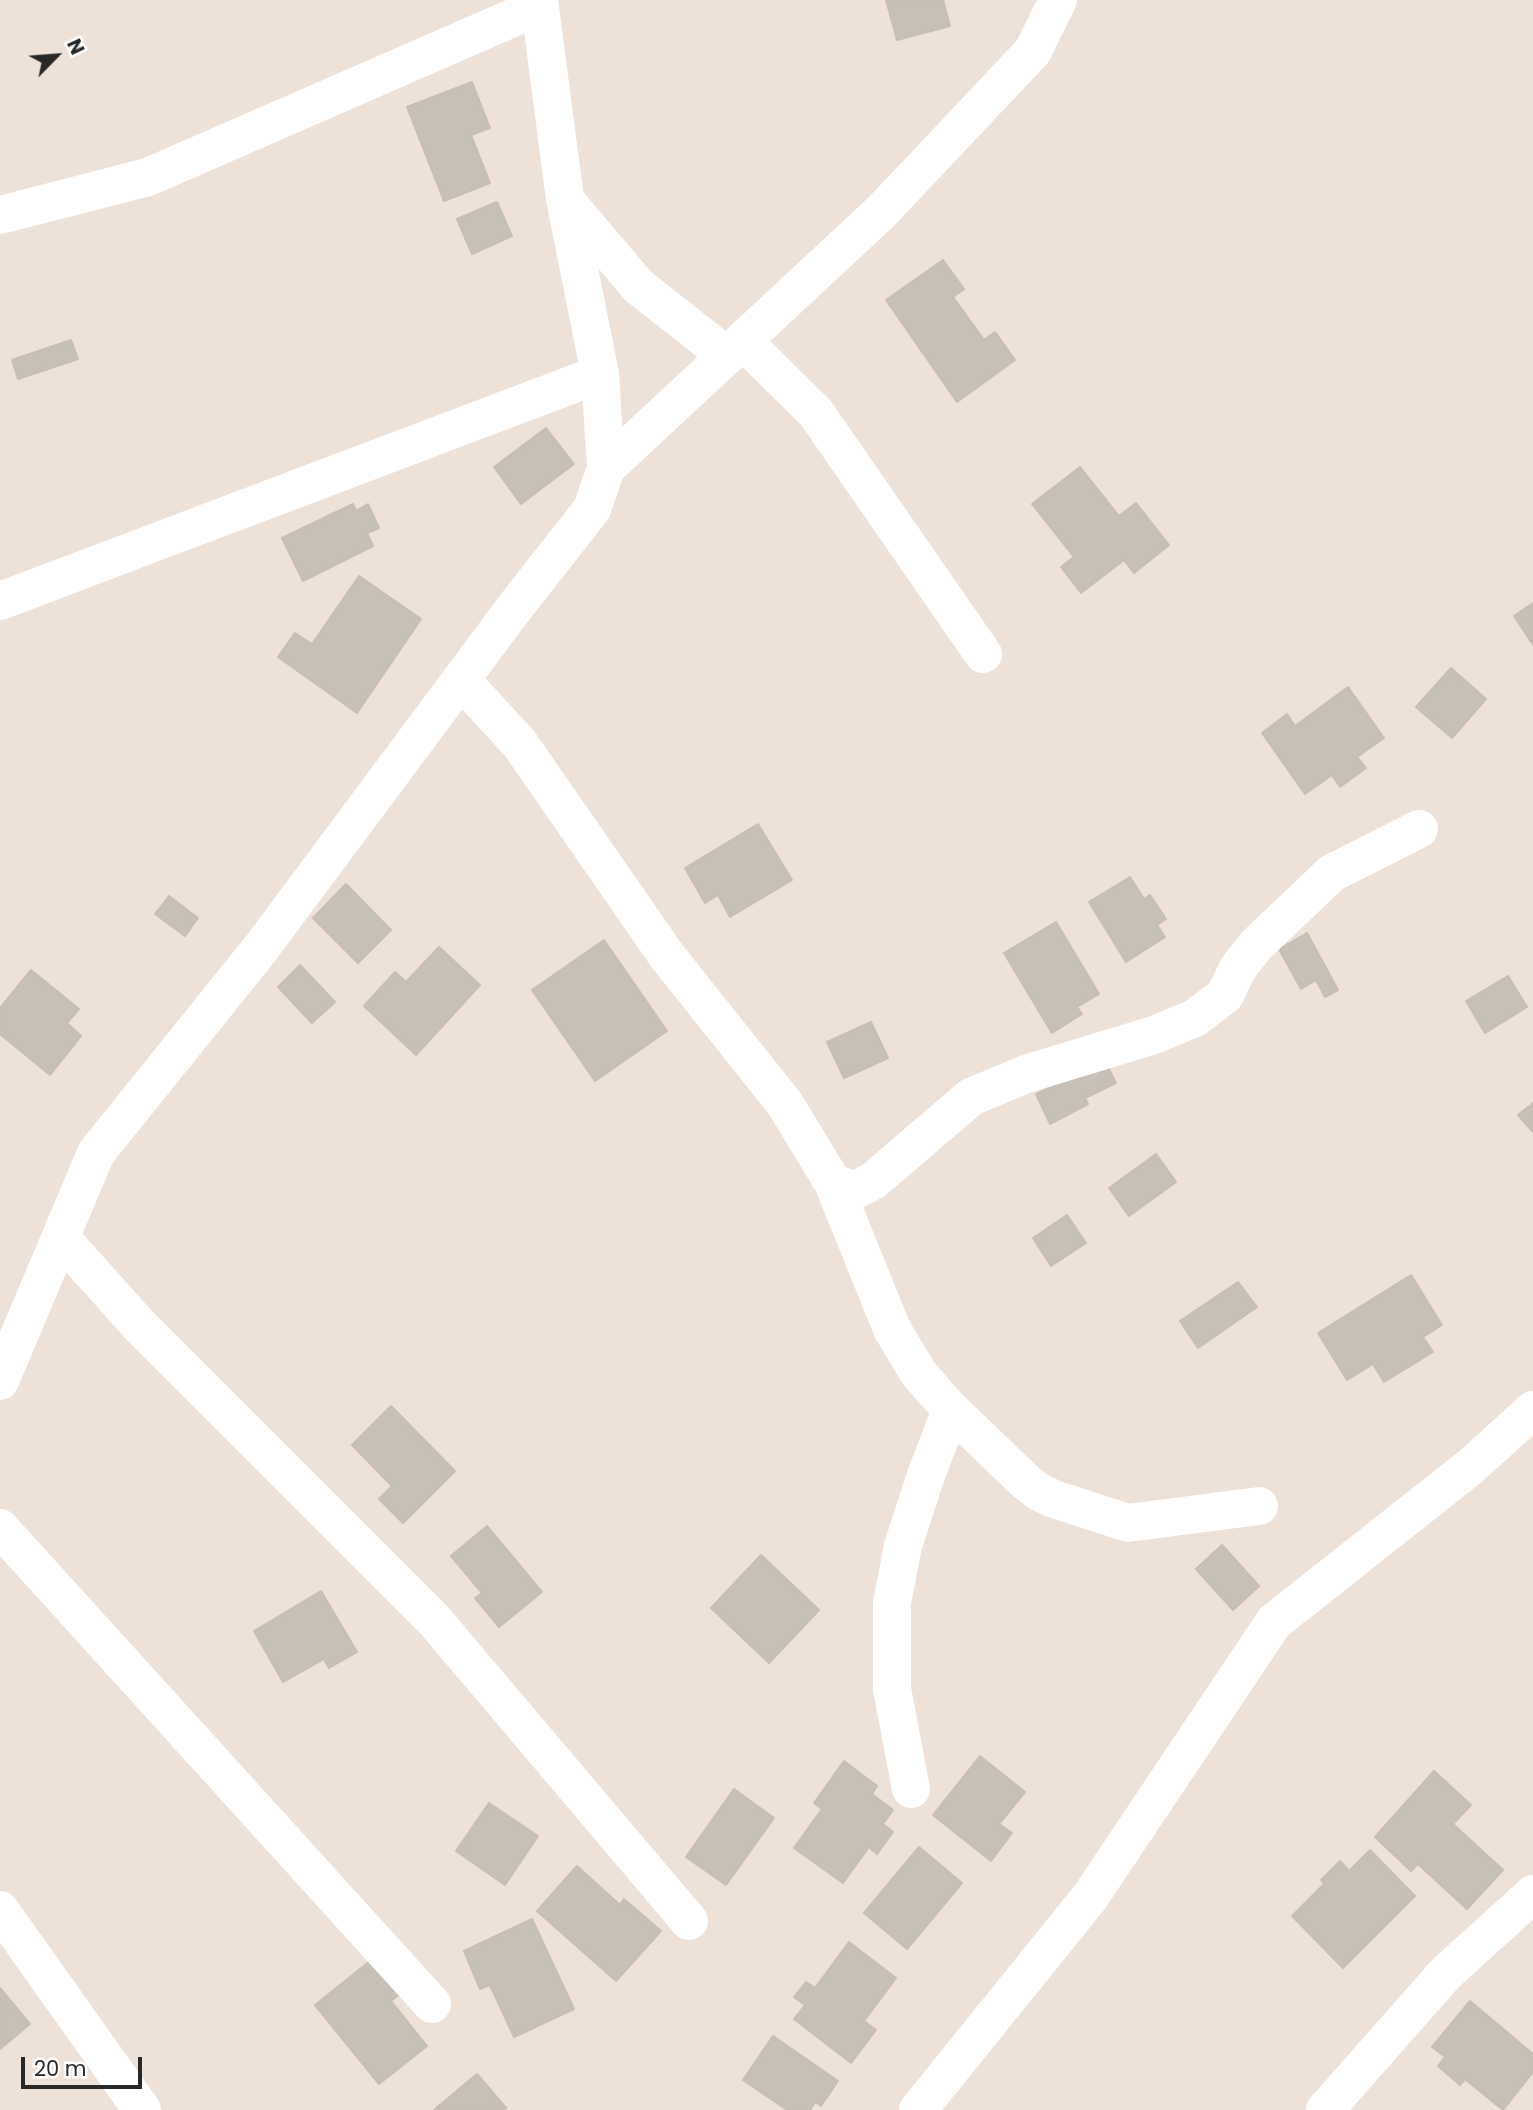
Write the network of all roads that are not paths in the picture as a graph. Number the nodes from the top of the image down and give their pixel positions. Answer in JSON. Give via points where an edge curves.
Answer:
{"nodes":[{"id":1,"x":1058,"y":0,"type":"edge"},
{"id":2,"x":539,"y":3,"type":"edge"},
{"id":3,"x":565,"y":199,"type":"junction"},
{"id":4,"x":0,"y":215,"type":"edge"},
{"id":5,"x":735,"y":348,"type":"junction"},
{"id":6,"x":600,"y":374,"type":"junction"},
{"id":7,"x":606,"y":468,"type":"junction"},
{"id":8,"x":0,"y":601,"type":"edge"},
{"id":9,"x":983,"y":654,"type":"dead end"},
{"id":10,"x":461,"y":680,"type":"junction"},
{"id":11,"x":1419,"y":829,"type":"dead end"},
{"id":12,"x":833,"y":1183,"type":"junction"},
{"id":13,"x":61,"y":1238,"type":"junction"},
{"id":14,"x":0,"y":1381,"type":"edge"},
{"id":15,"x":1533,"y":1409,"type":"edge"},
{"id":16,"x":951,"y":1410,"type":"junction"},
{"id":17,"x":1259,"y":1506,"type":"dead end"},
{"id":18,"x":0,"y":1528,"type":"edge"},
{"id":19,"x":911,"y":1790,"type":"dead end"},
{"id":20,"x":1533,"y":1894,"type":"edge"},
{"id":21,"x":0,"y":1910,"type":"edge"},
{"id":22,"x":689,"y":1921,"type":"dead end"},
{"id":23,"x":432,"y":2004,"type":"dead end"},
{"id":24,"x":142,"y":2110,"type":"edge"},
{"id":25,"x":918,"y":2110,"type":"edge"},
{"id":26,"x":1325,"y":2110,"type":"edge"}],
"edges":[{"from":1,"to":5,"type":"street","via":[[1033,51],[882,211]]},
{"from":2,"to":3,"type":"street"},
{"from":2,"to":4,"type":"street","via":[[148,177]]},
{"from":3,"to":5,"type":"street","via":[[638,286]]},
{"from":3,"to":6,"type":"street"},
{"from":5,"to":7,"type":"street"},
{"from":5,"to":9,"type":"street","via":[[816,413]]},
{"from":6,"to":7,"type":"street"},
{"from":6,"to":8,"type":"street"},
{"from":7,"to":10,"type":"street","via":[[593,509]]},
{"from":10,"to":12,"type":"street","via":[[520,744],[667,956],[785,1104]]},
{"from":10,"to":13,"type":"street","via":[[261,948],[96,1153]]},
{"from":11,"to":12,"type":"street","via":[[1332,873],[1256,945],[1225,995],[1195,1018],[971,1097],[873,1181],[855,1190]]},
{"from":12,"to":16,"type":"street","via":[[892,1329],[919,1374]]},
{"from":13,"to":14,"type":"street"},
{"from":13,"to":22,"type":"street","via":[[209,1397],[434,1620]]},
{"from":15,"to":25,"type":"street","via":[[1470,1467],[1274,1622],[1090,1897]]},
{"from":16,"to":17,"type":"street","via":[[1039,1492],[1128,1523]]},
{"from":16,"to":19,"type":"street","via":[[903,1546],[892,1603],[892,1689]]},
{"from":18,"to":23,"type":"street"},
{"from":20,"to":26,"type":"street","via":[[1445,1975]]},
{"from":21,"to":24,"type":"street"}]}
